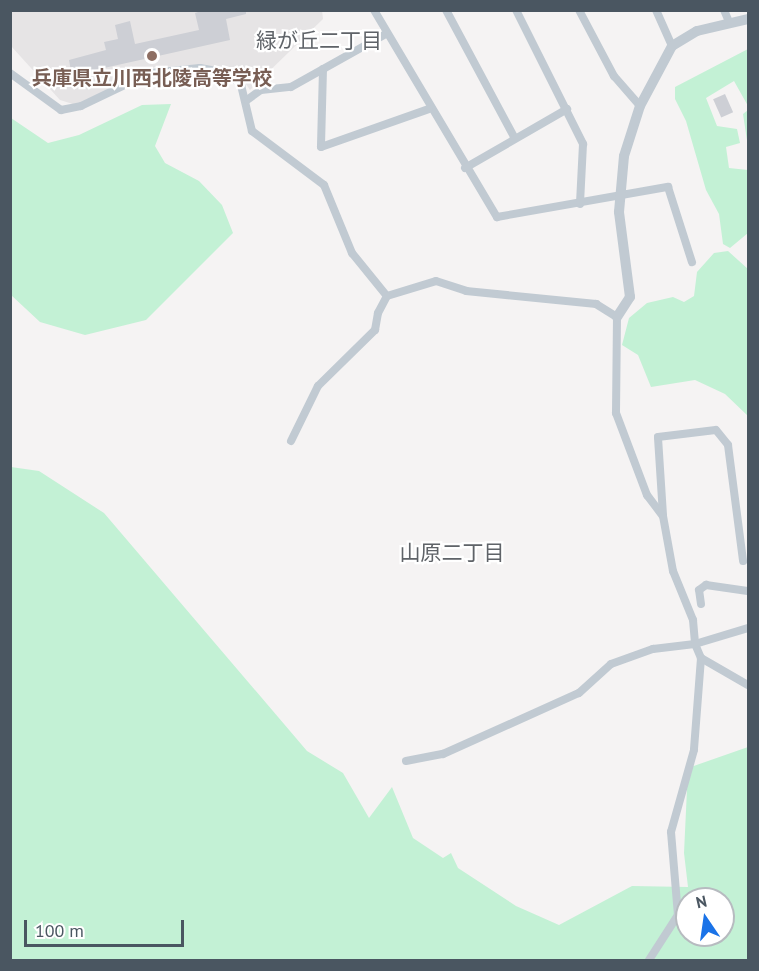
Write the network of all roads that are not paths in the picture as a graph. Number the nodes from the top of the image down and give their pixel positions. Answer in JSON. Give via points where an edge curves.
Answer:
{"nodes":[{"id":1,"x":374,"y":10,"type":"edge"},
{"id":2,"x":446,"y":10,"type":"edge"},
{"id":3,"x":516,"y":10,"type":"edge"},
{"id":4,"x":579,"y":10,"type":"edge"},
{"id":5,"x":656,"y":10,"type":"edge"},
{"id":6,"x":724,"y":10,"type":"edge"},
{"id":7,"x":748,"y":19,"type":"edge"},
{"id":8,"x":729,"y":22,"type":"junction"},
{"id":9,"x":386,"y":34,"type":"junction"},
{"id":10,"x":672,"y":46,"type":"junction"},
{"id":11,"x":323,"y":69,"type":"junction"},
{"id":12,"x":10,"y":73,"type":"edge"},
{"id":13,"x":247,"y":100,"type":"junction"},
{"id":14,"x":640,"y":106,"type":"junction"},
{"id":15,"x":429,"y":109,"type":"junction"},
{"id":16,"x":567,"y":109,"type":"junction"},
{"id":17,"x":514,"y":138,"type":"junction"},
{"id":18,"x":465,"y":168,"type":"junction"},
{"id":19,"x":620,"y":198,"type":"junction"},
{"id":20,"x":580,"y":204,"type":"junction"},
{"id":21,"x":692,"y":262,"type":"dead end"},
{"id":22,"x":387,"y":296,"type":"junction"},
{"id":23,"x":617,"y":317,"type":"junction"},
{"id":24,"x":291,"y":441,"type":"dead end"},
{"id":25,"x":663,"y":516,"type":"junction"},
{"id":26,"x":743,"y":561,"type":"dead end"},
{"id":27,"x":748,"y":591,"type":"edge"},
{"id":28,"x":701,"y":603,"type":"dead end"},
{"id":29,"x":748,"y":628,"type":"edge"},
{"id":30,"x":695,"y":644,"type":"junction"},
{"id":31,"x":701,"y":658,"type":"junction"},
{"id":32,"x":748,"y":685,"type":"edge"},
{"id":33,"x":406,"y":761,"type":"dead end"},
{"id":34,"x":649,"y":960,"type":"edge"}],
"edges":[{"from":1,"to":9,"type":"street"},
{"from":2,"to":17,"type":"street"},
{"from":3,"to":16,"type":"street"},
{"from":4,"to":14,"type":"street","via":[[614,76]]},
{"from":5,"to":10,"type":"street"},
{"from":6,"to":8,"type":"street"},
{"from":7,"to":8,"type":"street"},
{"from":8,"to":10,"type":"street","via":[[697,31]]},
{"from":9,"to":11,"type":"street"},
{"from":9,"to":15,"type":"street"},
{"from":10,"to":14,"type":"street"},
{"from":11,"to":13,"type":"street","via":[[291,87],[261,90]]},
{"from":11,"to":15,"type":"street","via":[[321,147]]},
{"from":12,"to":13,"type":"street","via":[[61,110],[81,106],[150,73],[177,69],[228,73],[238,79]]},
{"from":13,"to":22,"type":"street","via":[[252,131],[324,185],[352,253]]},
{"from":14,"to":19,"type":"street","via":[[624,156]]},
{"from":15,"to":18,"type":"street"},
{"from":16,"to":17,"type":"street"},
{"from":16,"to":20,"type":"street","via":[[583,144]]},
{"from":17,"to":18,"type":"street"},
{"from":18,"to":20,"type":"street","via":[[497,217]]},
{"from":19,"to":20,"type":"street"},
{"from":19,"to":21,"type":"street","via":[[668,187]]},
{"from":19,"to":23,"type":"street","via":[[630,297]]},
{"from":22,"to":23,"type":"street","via":[[436,281],[466,291],[596,304]]},
{"from":22,"to":24,"type":"street","via":[[375,330],[318,386]]},
{"from":23,"to":25,"type":"street","via":[[616,413],[646,495]]},
{"from":25,"to":26,"type":"street","via":[[658,437],[716,430],[728,445]]},
{"from":25,"to":30,"type":"street","via":[[674,571],[693,620]]},
{"from":27,"to":28,"type":"street","via":[[706,585],[699,590]]},
{"from":29,"to":30,"type":"street"},
{"from":30,"to":31,"type":"street"},
{"from":30,"to":33,"type":"street","via":[[653,649],[611,664],[579,693],[443,754]]},
{"from":31,"to":32,"type":"street"},
{"from":31,"to":34,"type":"street","via":[[694,750],[671,832],[678,915]]}]}
